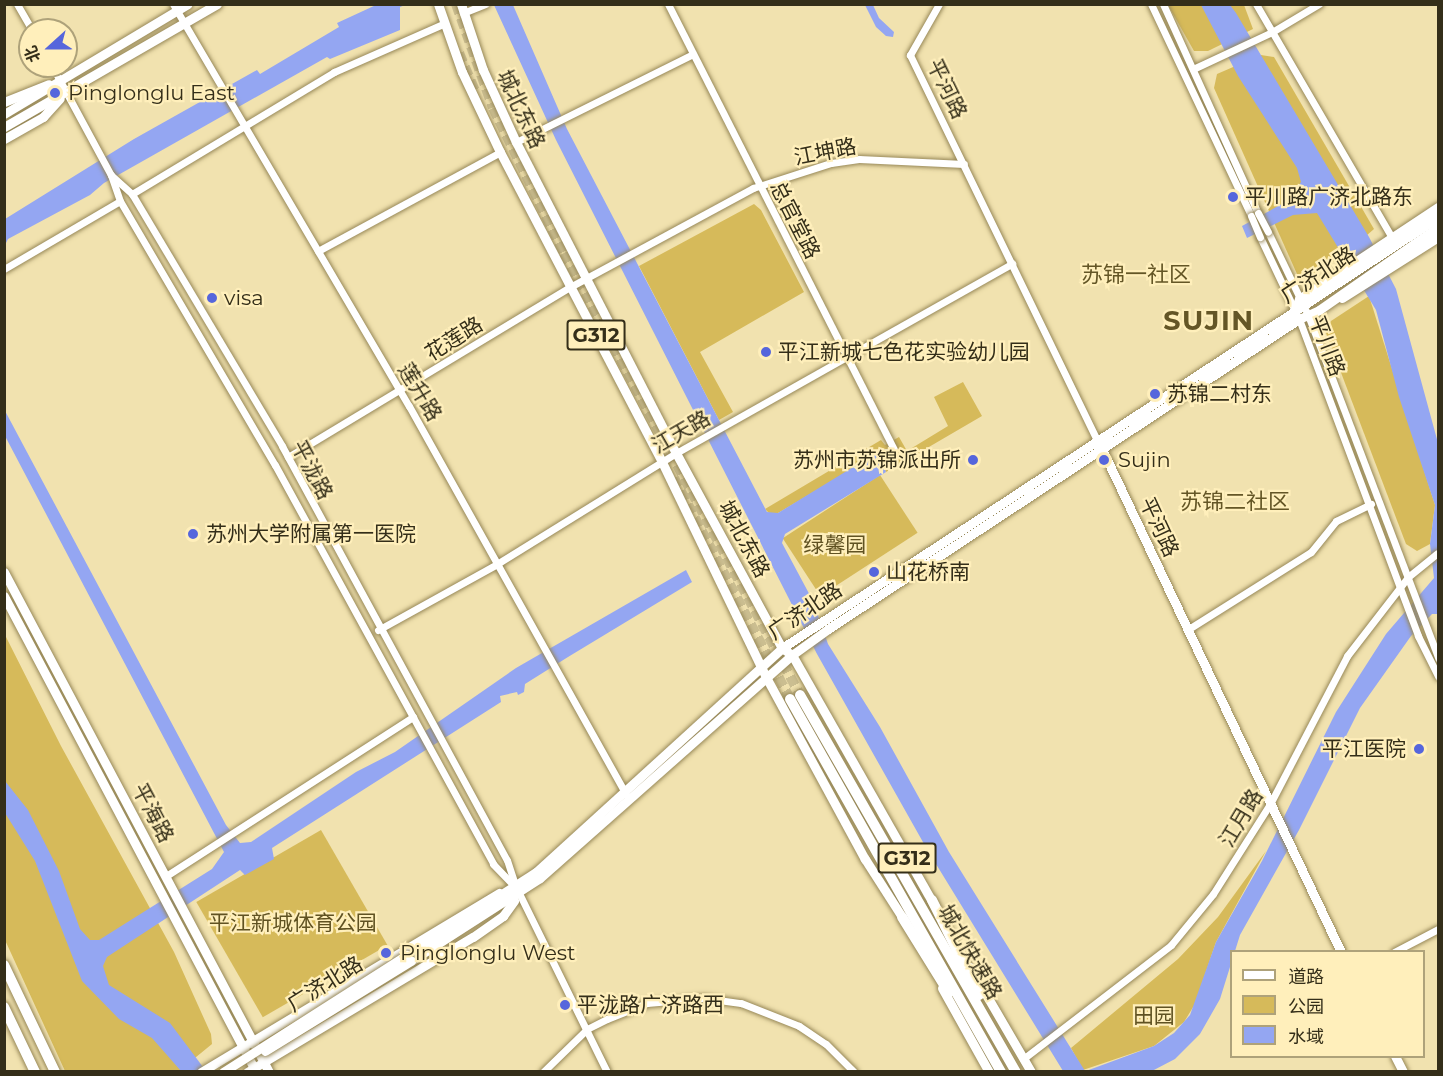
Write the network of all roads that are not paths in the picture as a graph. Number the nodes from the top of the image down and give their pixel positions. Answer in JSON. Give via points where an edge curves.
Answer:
{"nodes":[{"id":1,"x":17,"y":4,"type":"edge"},
{"id":2,"x":188,"y":4,"type":"edge"},
{"id":3,"x":217,"y":4,"type":"edge"},
{"id":4,"x":438,"y":4,"type":"edge"},
{"id":5,"x":485,"y":4,"type":"edge"},
{"id":6,"x":668,"y":4,"type":"edge"},
{"id":7,"x":939,"y":4,"type":"edge"},
{"id":8,"x":1151,"y":4,"type":"edge"},
{"id":9,"x":1162,"y":4,"type":"edge"},
{"id":10,"x":1256,"y":4,"type":"edge"},
{"id":11,"x":1318,"y":4,"type":"edge"},
{"id":12,"x":175,"y":8,"type":"edge"},
{"id":13,"x":462,"y":9,"type":"edge"},
{"id":14,"x":25,"y":18,"type":"edge"},
{"id":15,"x":185,"y":23,"type":"junction"},
{"id":16,"x":443,"y":24,"type":"junction"},
{"id":17,"x":1272,"y":32,"type":"junction"},
{"id":18,"x":691,"y":55,"type":"junction"},
{"id":19,"x":1194,"y":68,"type":"junction"},
{"id":20,"x":1185,"y":71,"type":"junction"},
{"id":21,"x":58,"y":78,"type":"edge"},
{"id":22,"x":60,"y":81,"type":"junction"},
{"id":23,"x":66,"y":92,"type":"junction"},
{"id":24,"x":4,"y":102,"type":"edge"},
{"id":25,"x":4,"y":114,"type":"edge"},
{"id":26,"x":4,"y":127,"type":"edge"},
{"id":27,"x":246,"y":128,"type":"junction"},
{"id":28,"x":4,"y":139,"type":"edge"},
{"id":29,"x":516,"y":142,"type":"junction"},
{"id":30,"x":500,"y":152,"type":"junction"},
{"id":31,"x":964,"y":164,"type":"junction"},
{"id":32,"x":111,"y":175,"type":"junction"},
{"id":33,"x":759,"y":186,"type":"junction"},
{"id":34,"x":132,"y":194,"type":"junction"},
{"id":35,"x":120,"y":201,"type":"junction"},
{"id":36,"x":1438,"y":207,"type":"edge"},
{"id":37,"x":1438,"y":218,"type":"edge"},
{"id":38,"x":1438,"y":227,"type":"edge"},
{"id":39,"x":1417,"y":236,"type":"junction"},
{"id":40,"x":1438,"y":237,"type":"edge"},
{"id":41,"x":1392,"y":238,"type":"junction"},
{"id":42,"x":318,"y":251,"type":"junction"},
{"id":43,"x":1384,"y":258,"type":"junction"},
{"id":44,"x":1012,"y":264,"type":"junction"},
{"id":45,"x":607,"y":267,"type":"joint"},
{"id":46,"x":4,"y":269,"type":"edge"},
{"id":47,"x":586,"y":279,"type":"junction"},
{"id":48,"x":1350,"y":280,"type":"junction"},
{"id":49,"x":570,"y":287,"type":"junction"},
{"id":50,"x":1301,"y":310,"type":"junction"},
{"id":51,"x":847,"y":358,"type":"junction"},
{"id":52,"x":400,"y":392,"type":"junction"},
{"id":53,"x":1100,"y":445,"type":"junction"},
{"id":54,"x":894,"y":449,"type":"dead end"},
{"id":55,"x":676,"y":453,"type":"junction"},
{"id":56,"x":288,"y":458,"type":"junction"},
{"id":57,"x":662,"y":462,"type":"junction"},
{"id":58,"x":1371,"y":504,"type":"junction"},
{"id":59,"x":1438,"y":553,"type":"edge"},
{"id":60,"x":497,"y":564,"type":"junction"},
{"id":61,"x":4,"y":572,"type":"edge"},
{"id":62,"x":1408,"y":577,"type":"junction"},
{"id":63,"x":1402,"y":586,"type":"junction"},
{"id":64,"x":4,"y":596,"type":"edge"},
{"id":65,"x":379,"y":629,"type":"junction"},
{"id":66,"x":1187,"y":630,"type":"junction"},
{"id":67,"x":369,"y":634,"type":"junction"},
{"id":68,"x":782,"y":648,"type":"junction"},
{"id":69,"x":792,"y":655,"type":"junction"},
{"id":70,"x":1438,"y":658,"type":"edge"},
{"id":71,"x":762,"y":662,"type":"junction"},
{"id":72,"x":1438,"y":676,"type":"edge"},
{"id":73,"x":766,"y":677,"type":"junction"},
{"id":74,"x":413,"y":717,"type":"junction"},
{"id":75,"x":628,"y":797,"type":"junction"},
{"id":76,"x":1269,"y":804,"type":"junction"},
{"id":77,"x":166,"y":876,"type":"junction"},
{"id":78,"x":518,"y":891,"type":"junction"},
{"id":79,"x":932,"y":900,"type":"junction"},
{"id":80,"x":902,"y":917,"type":"junction"},
{"id":81,"x":1438,"y":929,"type":"edge"},
{"id":82,"x":1341,"y":950,"type":"edge"},
{"id":83,"x":1396,"y":950,"type":"edge"},
{"id":84,"x":409,"y":958,"type":"junction"},
{"id":85,"x":4,"y":965,"type":"edge"},
{"id":86,"x":4,"y":1007,"type":"edge"},
{"id":87,"x":587,"y":1029,"type":"junction"},
{"id":88,"x":996,"y":1036,"type":"junction"},
{"id":89,"x":254,"y":1041,"type":"junction"},
{"id":90,"x":986,"y":1044,"type":"junction"},
{"id":91,"x":244,"y":1046,"type":"junction"},
{"id":92,"x":1023,"y":1059,"type":"junction"},
{"id":93,"x":264,"y":1061,"type":"junction"},
{"id":94,"x":253,"y":1070,"type":"edge"},
{"id":95,"x":35,"y":1071,"type":"edge"},
{"id":96,"x":55,"y":1071,"type":"edge"},
{"id":97,"x":201,"y":1071,"type":"edge"},
{"id":98,"x":223,"y":1071,"type":"edge"},
{"id":99,"x":232,"y":1071,"type":"edge"},
{"id":100,"x":269,"y":1071,"type":"edge"},
{"id":101,"x":543,"y":1071,"type":"edge"},
{"id":102,"x":607,"y":1071,"type":"edge"},
{"id":103,"x":854,"y":1071,"type":"edge"},
{"id":104,"x":988,"y":1071,"type":"edge"},
{"id":105,"x":1000,"y":1071,"type":"edge"},
{"id":106,"x":1016,"y":1071,"type":"edge"},
{"id":107,"x":1025,"y":1071,"type":"edge"},
{"id":108,"x":1031,"y":1071,"type":"edge"}],
"edges":[{"from":1,"to":14,"type":"street"},
{"from":2,"to":12,"type":"main road"},
{"from":3,"to":15,"type":"main road"},
{"from":4,"to":16,"type":"main road","name":"城北东路","number":"G312"},
{"from":5,"to":13,"type":"street"},
{"from":6,"to":18,"type":"street","name":"总官堂路"},
{"from":7,"to":31,"type":"street","name":"平河路","via":[[909,55]]},
{"from":8,"to":20,"type":"street","name":"平川路"},
{"from":9,"to":19,"type":"street","name":"平川路"},
{"from":10,"to":17,"type":"street"},
{"from":11,"to":17,"type":"street"},
{"from":12,"to":15,"type":"street","name":"莲升路"},
{"from":12,"to":22,"type":"main road"},
{"from":13,"to":29,"type":"main road","name":"城北东路","number":"G312"},
{"from":15,"to":23,"type":"main road"},
{"from":15,"to":27,"type":"street","name":"莲升路"},
{"from":16,"to":27,"type":"street","via":[[334,72]]},
{"from":16,"to":30,"type":"main road","name":"城北东路","number":"G312"},
{"from":17,"to":19,"type":"street"},
{"from":17,"to":41,"type":"street"},
{"from":18,"to":29,"type":"street"},
{"from":18,"to":33,"type":"street","name":"总官堂路"},
{"from":19,"to":20,"type":"street"},
{"from":19,"to":50,"type":"street","name":"平川路","bridge":true},
{"from":20,"to":50,"type":"street","name":"平川路","bridge":true,"via":[[1260,237]]},
{"from":21,"to":22,"type":"street","name":"平泷路"},
{"from":22,"to":23,"type":"street","name":"平泷路"},
{"from":22,"to":24,"type":"main road","via":[[29,89]]},
{"from":22,"to":25,"type":"main road"},
{"from":23,"to":26,"type":"main road"},
{"from":23,"to":28,"type":"main road","via":[[43,117]]},
{"from":23,"to":32,"type":"street","name":"平泷路"},
{"from":27,"to":34,"type":"street"},
{"from":27,"to":42,"type":"street","name":"莲升路"},
{"from":29,"to":47,"type":"main road","name":"城北东路","number":"G312"},
{"from":30,"to":42,"type":"street"},
{"from":30,"to":49,"type":"main road","name":"城北东路","number":"G312"},
{"from":31,"to":33,"type":"street","name":"江坤路","via":[[859,159],[831,163]]},
{"from":31,"to":44,"type":"street","name":"平河路"},
{"from":32,"to":34,"type":"street","name":"平泷路"},
{"from":32,"to":35,"type":"street","name":"平泷路"},
{"from":33,"to":45,"type":"street","name":"江坤路"},
{"from":33,"to":51,"type":"street","name":"总官堂路"},
{"from":34,"to":56,"type":"street","name":"平泷路"},
{"from":35,"to":46,"type":"street"},
{"from":35,"to":67,"type":"street","name":"平泷路"},
{"from":36,"to":41,"type":"main road"},
{"from":37,"to":39,"type":"main road","name":"广济北路"},
{"from":38,"to":39,"type":"main road","name":"广济北路"},
{"from":39,"to":43,"type":"main road","name":"广济北路"},
{"from":40,"to":43,"type":"main road"},
{"from":41,"to":43,"type":"main road"},
{"from":42,"to":52,"type":"street","name":"莲升路"},
{"from":43,"to":48,"type":"main road","name":"广济北路"},
{"from":43,"to":48,"type":"main road"},
{"from":44,"to":51,"type":"street","name":"江天路"},
{"from":44,"to":53,"type":"street","name":"平河路"},
{"from":45,"to":47,"type":"street","name":"花莲路"},
{"from":47,"to":49,"type":"street","name":"花莲路"},
{"from":47,"to":55,"type":"main road","name":"城北东路","number":"G312"},
{"from":48,"to":50,"type":"main road","name":"广济北路"},
{"from":48,"to":50,"type":"main road","name":"广济北路","via":[[1319,310]]},
{"from":49,"to":52,"type":"street","name":"花莲路"},
{"from":49,"to":57,"type":"main road","name":"城北东路","number":"G312"},
{"from":50,"to":53,"type":"main road","name":"广济北路"},
{"from":50,"to":58,"type":"street","name":"平川路"},
{"from":50,"to":62,"type":"street","name":"平川路"},
{"from":51,"to":54,"type":"street","name":"总官堂路"},
{"from":51,"to":55,"type":"street","name":"江天路"},
{"from":52,"to":56,"type":"street","name":"花莲路"},
{"from":52,"to":60,"type":"street","name":"莲升路"},
{"from":53,"to":66,"type":"main road","name":"平河路"},
{"from":53,"to":68,"type":"main road","name":"广济北路"},
{"from":53,"to":69,"type":"main road","name":"广济北路"},
{"from":55,"to":57,"type":"street","name":"江天路"},
{"from":55,"to":68,"type":"main road","name":"城北东路","number":"G312"},
{"from":56,"to":65,"type":"street","name":"平泷路"},
{"from":57,"to":60,"type":"street","name":"江天路"},
{"from":57,"to":71,"type":"main road","name":"城北东路","number":"G312"},
{"from":58,"to":63,"type":"street","name":"平川路"},
{"from":58,"to":66,"type":"street","via":[[1336,521],[1311,552]]},
{"from":59,"to":62,"type":"street","name":"江月路"},
{"from":60,"to":65,"type":"street","name":"江天路"},
{"from":60,"to":75,"type":"street","name":"莲升路"},
{"from":61,"to":77,"type":"main road","name":"平海路"},
{"from":62,"to":63,"type":"street","name":"江月路"},
{"from":62,"to":70,"type":"street","name":"平川路"},
{"from":63,"to":72,"type":"street","name":"平川路","via":[[1418,636]]},
{"from":63,"to":76,"type":"street","name":"江月路","via":[[1347,656]]},
{"from":64,"to":91,"type":"main road","name":"平海路"},
{"from":65,"to":67,"type":"street","name":"江天路"},
{"from":65,"to":78,"type":"street","name":"平泷路","via":[[507,860]]},
{"from":66,"to":76,"type":"main road","name":"平河路"},
{"from":67,"to":74,"type":"street","name":"平泷路"},
{"from":68,"to":69,"type":"main road","name":"城北东路","number":"G312"},
{"from":68,"to":71,"type":"main road","name":"广济北路"},
{"from":69,"to":73,"type":"main road","name":"广济北路"},
{"from":69,"to":79,"type":"main road","name":"城北东路","number":"G312"},
{"from":71,"to":73,"type":"main road","name":"城北东路","number":"G312"},
{"from":71,"to":75,"type":"main road","name":"广济北路"},
{"from":73,"to":75,"type":"main road","name":"广济北路"},
{"from":73,"to":80,"type":"main road","name":"城北东路","number":"G312","via":[[865,859]]},
{"from":74,"to":77,"type":"street"},
{"from":74,"to":78,"type":"street","name":"平泷路","via":[[493,864]]},
{"from":75,"to":78,"type":"main road","name":"广济北路"},
{"from":76,"to":82,"type":"main road","name":"平河路"},
{"from":76,"to":92,"type":"street","name":"江月路","via":[[1213,894],[1171,945]]},
{"from":77,"to":89,"type":"main road","name":"平海路"},
{"from":78,"to":84,"type":"main road","name":"广济北路"},
{"from":78,"to":87,"type":"street","name":"平泷路"},
{"from":78,"to":89,"type":"main road","via":[[489,897]]},
{"from":78,"to":93,"type":"main road","via":[[503,916],[473,937]]},
{"from":79,"to":88,"type":"highway"},
{"from":79,"to":92,"type":"main road","name":"城北东路","number":"G312"},
{"from":80,"to":90,"type":"highway"},
{"from":80,"to":104,"type":"main road","name":"城北东路","number":"G312"},
{"from":81,"to":83,"type":"street"},
{"from":84,"to":98,"type":"main road","name":"广济北路","bridge":true},
{"from":84,"to":99,"type":"main road","name":"广济北路","bridge":true},
{"from":85,"to":96,"type":"highway"},
{"from":86,"to":95,"type":"highway"},
{"from":87,"to":101,"type":"street"},
{"from":87,"to":102,"type":"street","name":"平泷路"},
{"from":87,"to":103,"type":"street","via":[[647,1003],[704,999],[741,1003],[798,1026],[826,1044]]},
{"from":88,"to":90,"type":"highway","name":"城北快速路","via":[[795,697]]},
{"from":88,"to":106,"type":"highway","name":"城北快速路"},
{"from":88,"to":107,"type":"highway"},
{"from":89,"to":91,"type":"main road"},
{"from":89,"to":93,"type":"main road","name":"平海路"},
{"from":90,"to":105,"type":"highway","name":"城北快速路"},
{"from":91,"to":94,"type":"main road","name":"平海路"},
{"from":91,"to":97,"type":"main road"},
{"from":92,"to":108,"type":"main road","name":"城北东路","number":"G312"},
{"from":93,"to":94,"type":"main road"},
{"from":93,"to":100,"type":"main road","name":"平海路"}]}
